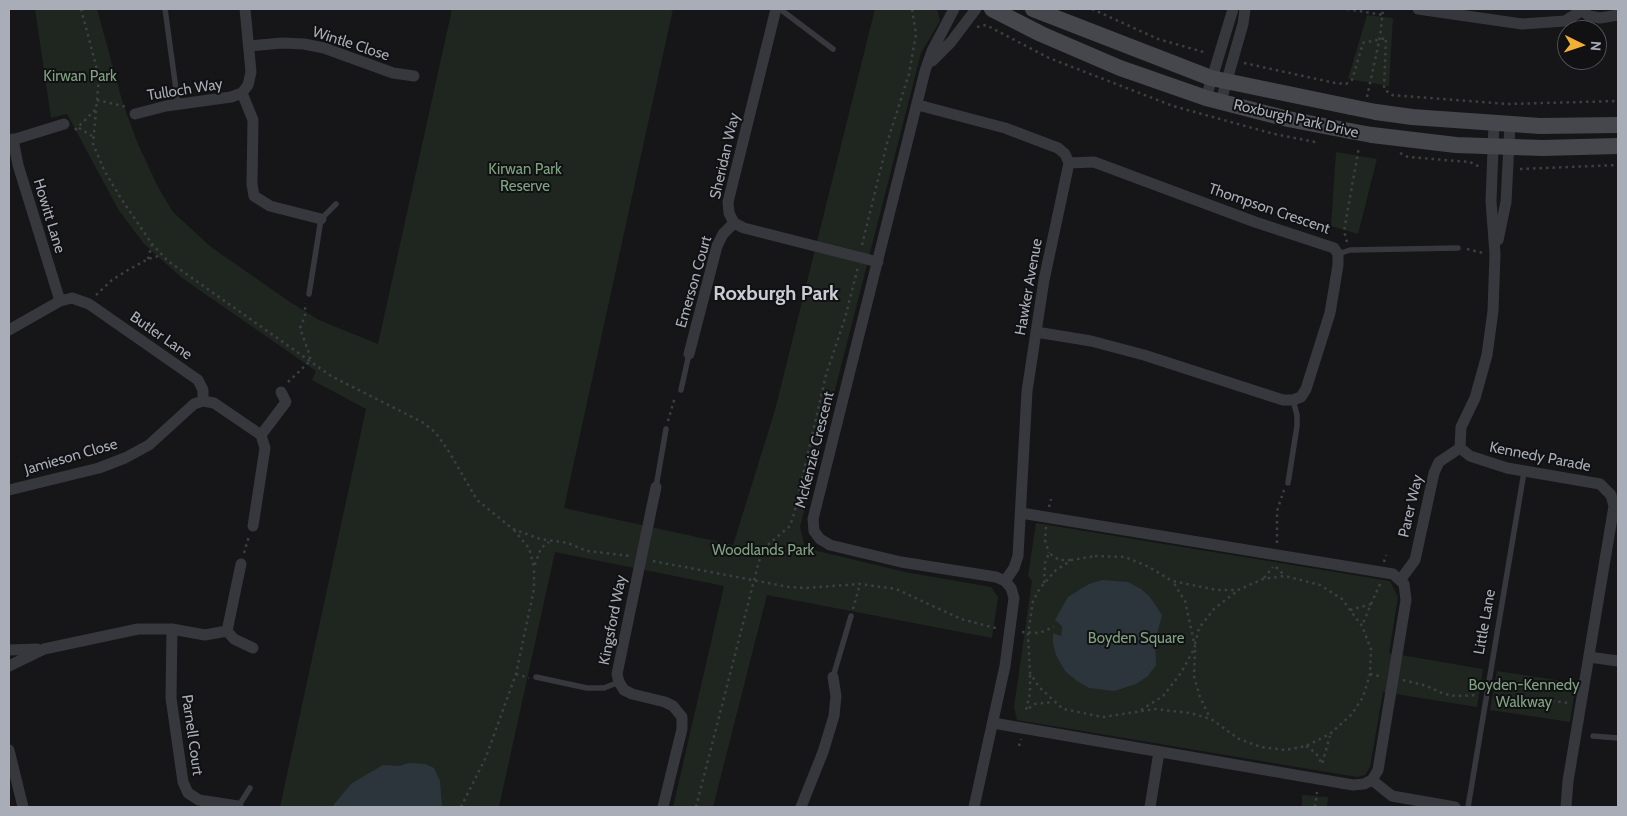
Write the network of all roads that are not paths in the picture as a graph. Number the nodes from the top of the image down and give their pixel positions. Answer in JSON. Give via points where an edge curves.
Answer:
{"nodes":[{"id":1,"x":165,"y":9,"type":"edge"},
{"id":2,"x":245,"y":9,"type":"edge"},
{"id":3,"x":778,"y":9,"type":"edge"},
{"id":4,"x":954,"y":9,"type":"edge"},
{"id":5,"x":976,"y":9,"type":"edge"},
{"id":6,"x":992,"y":9,"type":"edge"},
{"id":7,"x":1033,"y":9,"type":"edge"},
{"id":8,"x":1233,"y":9,"type":"edge"},
{"id":9,"x":1245,"y":9,"type":"edge"},
{"id":10,"x":1418,"y":9,"type":"edge"},
{"id":11,"x":1580,"y":10,"type":"edge"},
{"id":12,"x":1618,"y":15,"type":"edge"},
{"id":13,"x":249,"y":46,"type":"junction"},
{"id":14,"x":833,"y":49,"type":"dead end"},
{"id":15,"x":925,"y":71,"type":"junction"},
{"id":16,"x":414,"y":76,"type":"dead end"},
{"id":17,"x":1219,"y":79,"type":"junction"},
{"id":18,"x":242,"y":93,"type":"junction"},
{"id":19,"x":1213,"y":100,"type":"junction"},
{"id":20,"x":178,"y":104,"type":"junction"},
{"id":21,"x":918,"y":104,"type":"junction"},
{"id":22,"x":132,"y":110,"type":"road end"},
{"id":23,"x":1502,"y":123,"type":"junction"},
{"id":24,"x":64,"y":124,"type":"dead end"},
{"id":25,"x":1618,"y":125,"type":"edge"},
{"id":26,"x":11,"y":140,"type":"edge"},
{"id":27,"x":1493,"y":146,"type":"junction"},
{"id":28,"x":1618,"y":146,"type":"edge"},
{"id":29,"x":1510,"y":147,"type":"junction"},
{"id":30,"x":1069,"y":162,"type":"junction"},
{"id":31,"x":336,"y":204,"type":"dead end"},
{"id":32,"x":321,"y":219,"type":"junction"},
{"id":33,"x":734,"y":223,"type":"junction"},
{"id":34,"x":1458,"y":248,"type":"road end"},
{"id":35,"x":1338,"y":254,"type":"junction"},
{"id":36,"x":1496,"y":254,"type":"junction"},
{"id":37,"x":878,"y":262,"type":"junction"},
{"id":38,"x":309,"y":294,"type":"road end"},
{"id":39,"x":60,"y":301,"type":"junction"},
{"id":40,"x":9,"y":330,"type":"edge"},
{"id":41,"x":1036,"y":332,"type":"junction"},
{"id":42,"x":689,"y":354,"type":"joint"},
{"id":43,"x":680,"y":390,"type":"road end"},
{"id":44,"x":281,"y":392,"type":"road end"},
{"id":45,"x":1293,"y":400,"type":"junction"},
{"id":46,"x":203,"y":401,"type":"junction"},
{"id":47,"x":666,"y":429,"type":"road end"},
{"id":48,"x":261,"y":435,"type":"junction"},
{"id":49,"x":1460,"y":448,"type":"junction"},
{"id":50,"x":1524,"y":472,"type":"junction"},
{"id":51,"x":1288,"y":483,"type":"road end"},
{"id":52,"x":656,"y":487,"type":"joint"},
{"id":53,"x":9,"y":490,"type":"edge"},
{"id":54,"x":1615,"y":493,"type":"edge"},
{"id":55,"x":1021,"y":513,"type":"junction"},
{"id":56,"x":253,"y":526,"type":"road end"},
{"id":57,"x":242,"y":564,"type":"road end"},
{"id":58,"x":1401,"y":579,"type":"junction"},
{"id":59,"x":1005,"y":581,"type":"junction"},
{"id":60,"x":851,"y":616,"type":"road end"},
{"id":61,"x":172,"y":629,"type":"junction"},
{"id":62,"x":227,"y":631,"type":"junction"},
{"id":63,"x":253,"y":648,"type":"dead end"},
{"id":64,"x":44,"y":649,"type":"junction"},
{"id":65,"x":9,"y":650,"type":"edge"},
{"id":66,"x":1589,"y":657,"type":"junction"},
{"id":67,"x":1618,"y":661,"type":"edge"},
{"id":68,"x":9,"y":666,"type":"edge"},
{"id":69,"x":536,"y":677,"type":"dead end"},
{"id":70,"x":833,"y":677,"type":"joint"},
{"id":71,"x":618,"y":682,"type":"junction"},
{"id":72,"x":993,"y":723,"type":"junction"},
{"id":73,"x":1593,"y":736,"type":"dead end"},
{"id":74,"x":1618,"y":738,"type":"edge"},
{"id":75,"x":9,"y":750,"type":"edge"},
{"id":76,"x":1159,"y":752,"type":"junction"},
{"id":77,"x":1372,"y":780,"type":"junction"},
{"id":78,"x":1568,"y":781,"type":"junction"},
{"id":79,"x":13,"y":786,"type":"edge"},
{"id":80,"x":250,"y":788,"type":"dead end"},
{"id":81,"x":23,"y":807,"type":"edge"},
{"id":82,"x":238,"y":807,"type":"edge"},
{"id":83,"x":662,"y":807,"type":"edge"},
{"id":84,"x":801,"y":807,"type":"edge"},
{"id":85,"x":974,"y":807,"type":"edge"},
{"id":86,"x":1150,"y":807,"type":"edge"},
{"id":87,"x":1455,"y":807,"type":"edge"},
{"id":88,"x":1468,"y":807,"type":"edge"},
{"id":89,"x":1557,"y":807,"type":"edge"},
{"id":90,"x":1566,"y":807,"type":"edge"}],
"edges":[{"from":1,"to":20,"type":"lane"},
{"from":2,"to":13,"type":"street","name":"Tulloch Way"},
{"from":3,"to":14,"type":"lane","name":"Sheridan Way"},
{"from":3,"to":33,"type":"street","name":"Sheridan Way","via":[[728,202]]},
{"from":4,"to":15,"type":"street","name":"McKenzie Crescent","via":[[932,50]]},
{"from":5,"to":15,"type":"street","name":"McKenzie Crescent"},
{"from":6,"to":19,"type":"street","name":"Roxburgh Park Drive","via":[[1120,68]]},
{"from":7,"to":17,"type":"street","name":"Roxburgh Park Drive"},
{"from":8,"to":17,"type":"street"},
{"from":9,"to":17,"type":"street","via":[[1243,24]]},
{"from":10,"to":11,"type":"street","via":[[1522,24],[1565,21]]},
{"from":11,"to":12,"type":"street","via":[[1600,18]]},
{"from":13,"to":16,"type":"street","name":"Wintle Close","via":[[304,44],[393,73]]},
{"from":13,"to":18,"type":"street","name":"Tulloch Way","via":[[251,72]]},
{"from":15,"to":21,"type":"street","name":"McKenzie Crescent"},
{"from":17,"to":19,"type":"street"},
{"from":17,"to":19,"type":"street"},
{"from":17,"to":23,"type":"street","name":"Roxburgh Park Drive","bridge":true,"via":[[1376,112]]},
{"from":18,"to":20,"type":"street","name":"Tulloch Way"},
{"from":18,"to":32,"type":"street","via":[[253,120],[254,196],[270,206]]},
{"from":19,"to":27,"type":"street","name":"Roxburgh Park Drive","bridge":true,"via":[[1372,135]]},
{"from":20,"to":22,"type":"street","name":"Tulloch Way"},
{"from":21,"to":30,"type":"street","via":[[1005,128],[1058,148]]},
{"from":21,"to":37,"type":"street","name":"McKenzie Crescent"},
{"from":23,"to":25,"type":"street","name":"Roxburgh Park Drive","via":[[1588,127]]},
{"from":23,"to":27,"type":"street"},
{"from":23,"to":29,"type":"street"},
{"from":24,"to":26,"type":"street"},
{"from":26,"to":39,"type":"street","name":"Howitt Lane"},
{"from":27,"to":29,"type":"street","name":"Roxburgh Park Drive"},
{"from":27,"to":36,"type":"street","via":[[1491,202]]},
{"from":28,"to":29,"type":"street","name":"Roxburgh Park Drive"},
{"from":29,"to":36,"type":"street","via":[[1506,202]]},
{"from":30,"to":35,"type":"street","name":"Thompson Crescent","via":[[1094,162],[1255,222],[1324,243]]},
{"from":30,"to":41,"type":"street","name":"Hawker Avenue"},
{"from":31,"to":32,"type":"lane"},
{"from":32,"to":38,"type":"lane"},
{"from":33,"to":37,"type":"street"},
{"from":33,"to":42,"type":"street","name":"Emerson Court","via":[[717,246]]},
{"from":34,"to":35,"type":"lane","via":[[1350,250]]},
{"from":35,"to":45,"type":"street","name":"Thompson Crescent","via":[[1325,335],[1306,389],[1301,397]]},
{"from":36,"to":49,"type":"street","via":[[1487,355],[1475,398],[1461,427]]},
{"from":37,"to":59,"type":"street","name":"McKenzie Crescent","via":[[813,519],[814,531],[830,545]]},
{"from":39,"to":40,"type":"street"},
{"from":39,"to":46,"type":"street","name":"Butler Lane","via":[[72,298],[89,304],[198,380],[203,390]]},
{"from":41,"to":45,"type":"street","via":[[1109,346],[1283,400]]},
{"from":41,"to":55,"type":"street","name":"Hawker Avenue","via":[[1028,391]]},
{"from":42,"to":43,"type":"lane"},
{"from":44,"to":48,"type":"street","via":[[286,402]]},
{"from":45,"to":51,"type":"lane","via":[[1297,426]]},
{"from":46,"to":48,"type":"street","via":[[214,403]]},
{"from":46,"to":53,"type":"street","name":"Jamieson Close","via":[[194,404],[149,445],[125,458],[99,468]]},
{"from":47,"to":52,"type":"lane"},
{"from":48,"to":56,"type":"street","via":[[264,448]]},
{"from":49,"to":50,"type":"street","name":"Kennedy Parade","via":[[1470,456]]},
{"from":49,"to":58,"type":"street","name":"Parer Way","via":[[1436,467],[1415,560]]},
{"from":50,"to":54,"type":"street","name":"Kennedy Parade","via":[[1600,484]]},
{"from":50,"to":88,"type":"lane","name":"Little Lane"},
{"from":52,"to":71,"type":"street","name":"Kingsford Way","via":[[618,665]]},
{"from":54,"to":66,"type":"street","name":"Kennedy Parade"},
{"from":55,"to":58,"type":"street","via":[[1382,572]]},
{"from":55,"to":59,"type":"street","name":"Hawker Avenue","via":[[1018,556]]},
{"from":57,"to":62,"type":"street"},
{"from":58,"to":77,"type":"street","via":[[1406,595],[1394,679],[1378,770]]},
{"from":59,"to":72,"type":"street","via":[[1014,598]]},
{"from":60,"to":70,"type":"lane"},
{"from":61,"to":62,"type":"street","via":[[206,635]]},
{"from":61,"to":64,"type":"street","via":[[138,629]]},
{"from":61,"to":82,"type":"street","name":"Parnell Court","via":[[171,698],[183,782],[188,793],[199,800]]},
{"from":62,"to":63,"type":"street","via":[[234,639]]},
{"from":64,"to":65,"type":"street"},
{"from":64,"to":68,"type":"street"},
{"from":66,"to":67,"type":"street"},
{"from":66,"to":78,"type":"street","name":"Kennedy Parade"},
{"from":69,"to":71,"type":"lane","via":[[587,688],[604,688]]},
{"from":70,"to":84,"type":"street","via":[[836,696],[834,716],[824,752]]},
{"from":71,"to":83,"type":"street","name":"Kingsford Way","via":[[632,694],[673,706],[682,717],[682,729]]},
{"from":72,"to":76,"type":"street"},
{"from":72,"to":85,"type":"street"},
{"from":73,"to":74,"type":"lane"},
{"from":75,"to":79,"type":"street"},
{"from":76,"to":77,"type":"street","via":[[1353,785]]},
{"from":76,"to":86,"type":"street"},
{"from":77,"to":87,"type":"street","via":[[1392,796]]},
{"from":78,"to":89,"type":"street","name":"Kennedy Parade"},
{"from":78,"to":90,"type":"street","name":"Kennedy Parade"},
{"from":79,"to":81,"type":"street"},
{"from":80,"to":82,"type":"lane","name":"Parnell Court"}]}
